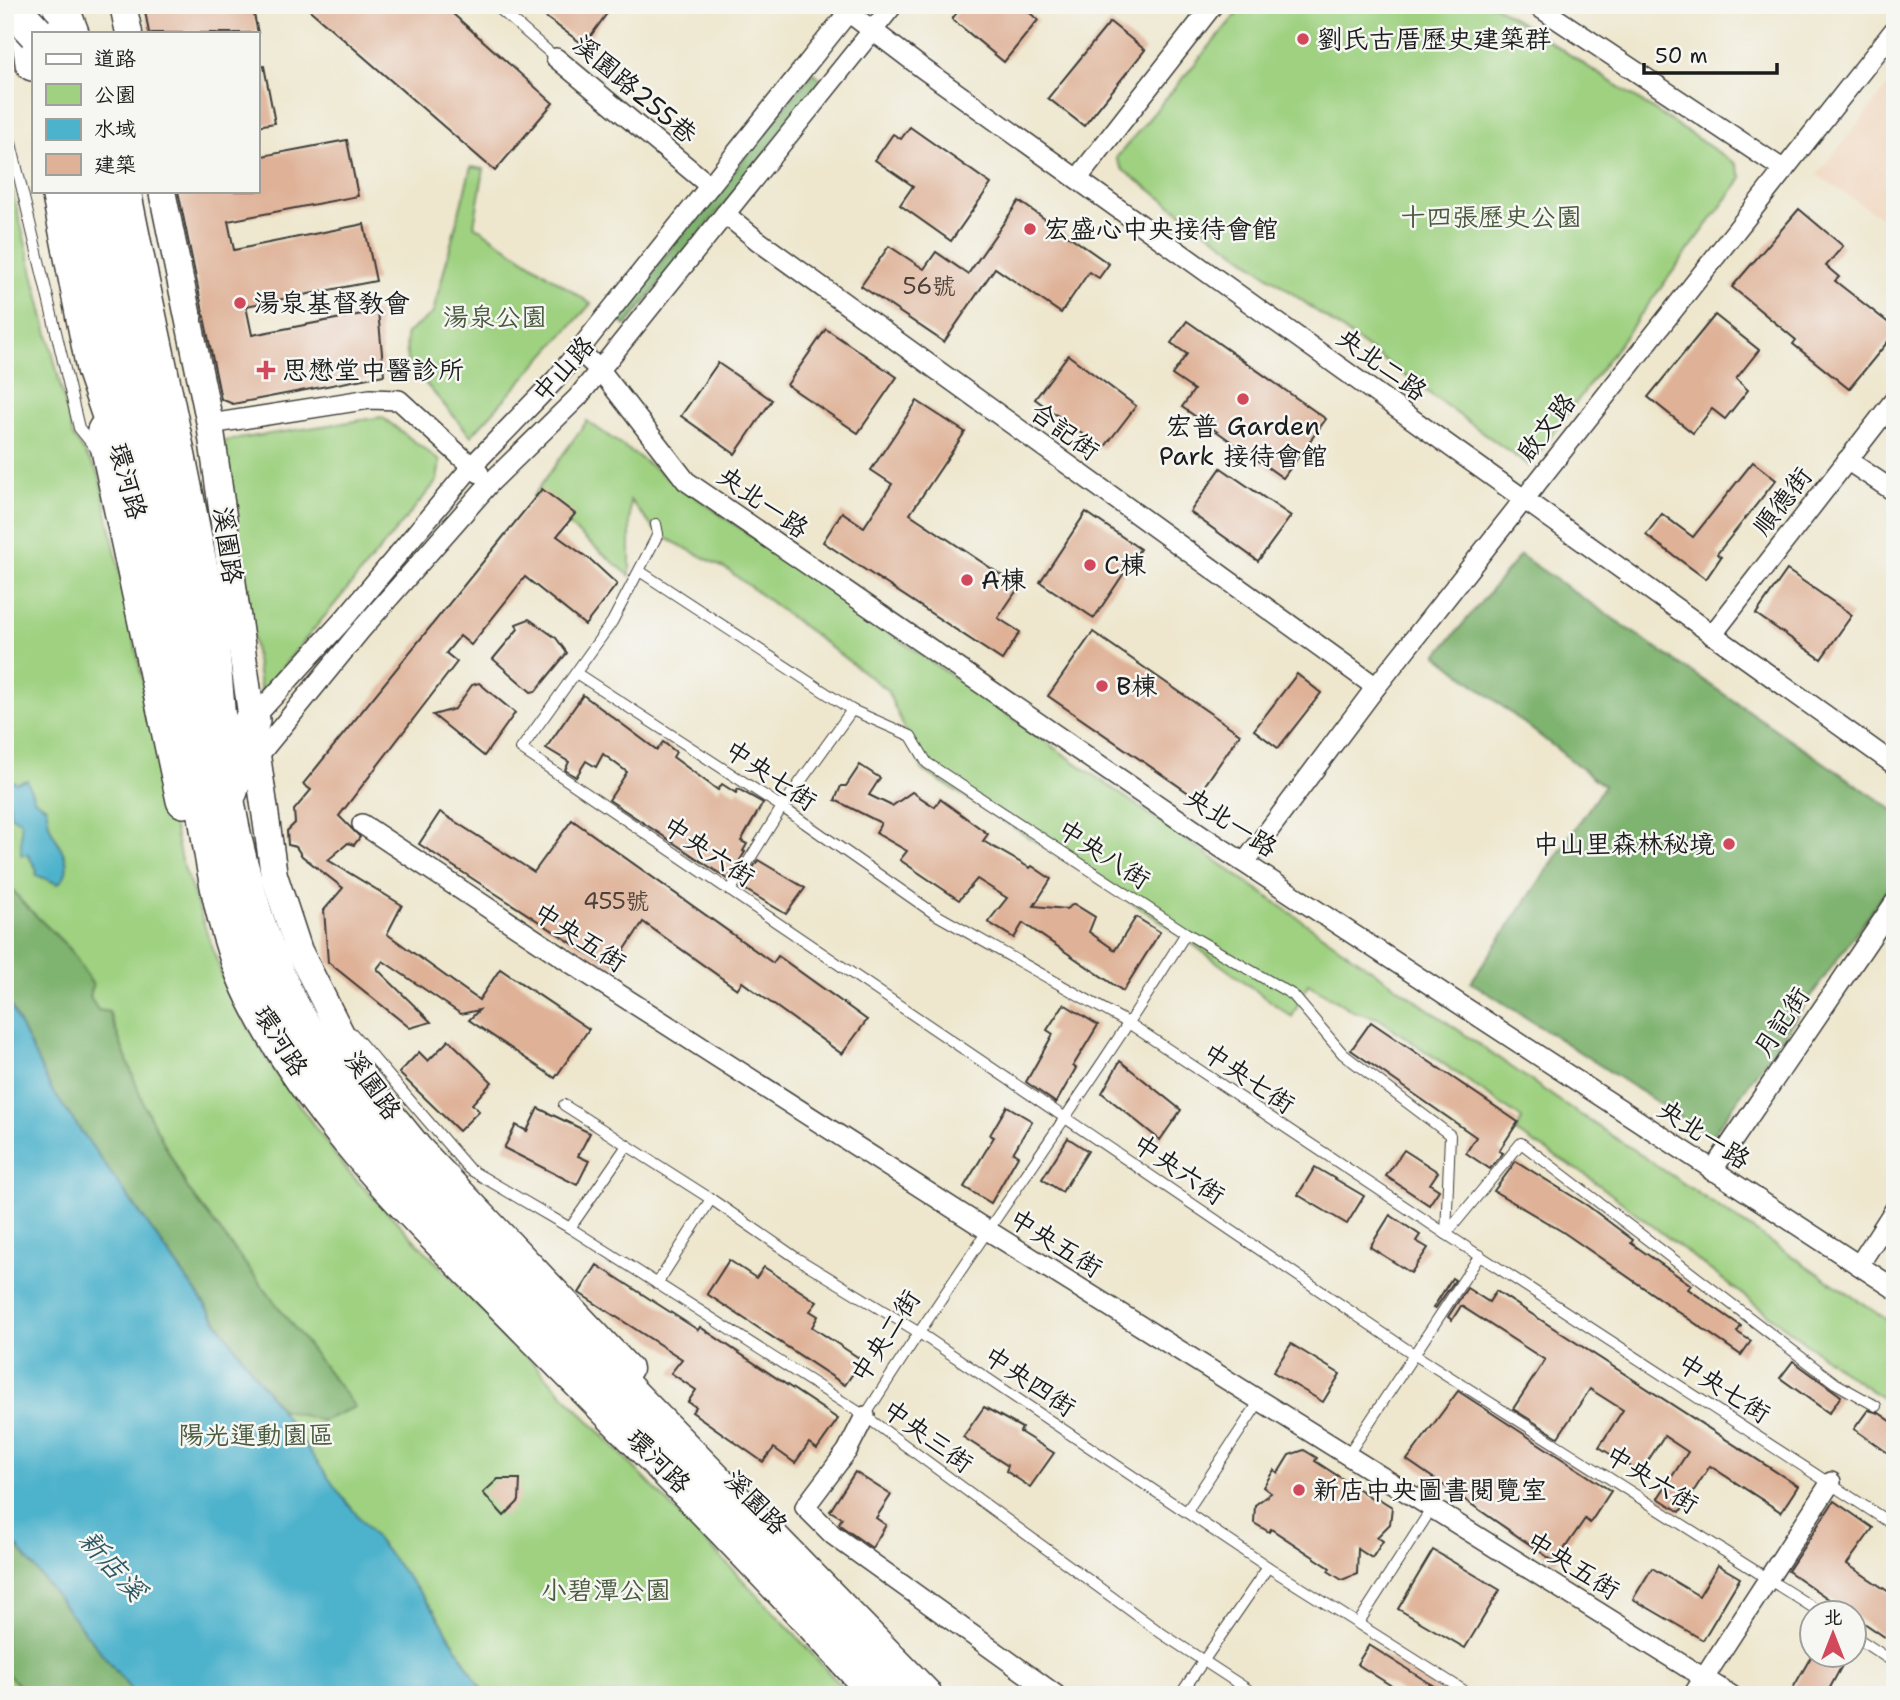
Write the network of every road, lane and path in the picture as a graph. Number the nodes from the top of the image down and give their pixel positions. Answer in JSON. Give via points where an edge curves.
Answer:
{"nodes":[{"id":1,"x":10,"y":5,"type":"edge"},
{"id":2,"x":25,"y":5,"type":"edge"},
{"id":3,"x":60,"y":5,"type":"edge"},
{"id":4,"x":85,"y":5,"type":"edge"},
{"id":5,"x":123,"y":5,"type":"edge"},
{"id":6,"x":495,"y":5,"type":"edge"},
{"id":7,"x":893,"y":5,"type":"edge"},
{"id":8,"x":1213,"y":5,"type":"edge"},
{"id":9,"x":1536,"y":5,"type":"edge"},
{"id":10,"x":847,"y":8,"type":"edge"},
{"id":11,"x":1895,"y":29,"type":"edge"},
{"id":12,"x":873,"y":30,"type":"junction"},
{"id":13,"x":35,"y":32,"type":"edge"},
{"id":14,"x":71,"y":32,"type":"edge"},
{"id":15,"x":90,"y":32,"type":"edge"},
{"id":16,"x":129,"y":32,"type":"edge"},
{"id":17,"x":32,"y":57,"type":"edge"},
{"id":18,"x":556,"y":58,"type":"joint"},
{"id":19,"x":5,"y":118,"type":"edge"},
{"id":20,"x":1784,"y":170,"type":"junction"},
{"id":21,"x":1077,"y":178,"type":"junction"},
{"id":22,"x":710,"y":186,"type":"junction"},
{"id":23,"x":59,"y":192,"type":"edge"},
{"id":24,"x":92,"y":192,"type":"edge"},
{"id":25,"x":105,"y":192,"type":"edge"},
{"id":26,"x":123,"y":192,"type":"edge"},
{"id":27,"x":162,"y":192,"type":"edge"},
{"id":28,"x":726,"y":214,"type":"junction"},
{"id":29,"x":122,"y":318,"type":"junction"},
{"id":30,"x":579,"y":351,"type":"junction"},
{"id":31,"x":94,"y":369,"type":"junction"},
{"id":32,"x":600,"y":370,"type":"junction"},
{"id":33,"x":1895,"y":399,"type":"edge"},
{"id":34,"x":210,"y":424,"type":"junction"},
{"id":35,"x":1847,"y":460,"type":"junction"},
{"id":36,"x":111,"y":466,"type":"junction"},
{"id":37,"x":472,"y":466,"type":"junction"},
{"id":38,"x":490,"y":483,"type":"junction"},
{"id":39,"x":1895,"y":492,"type":"edge"},
{"id":40,"x":1524,"y":498,"type":"junction"},
{"id":41,"x":656,"y":524,"type":"dead end"},
{"id":42,"x":641,"y":572,"type":"junction"},
{"id":43,"x":1712,"y":635,"type":"junction"},
{"id":44,"x":576,"y":673,"type":"junction"},
{"id":45,"x":212,"y":677,"type":"junction"},
{"id":46,"x":1376,"y":687,"type":"junction"},
{"id":47,"x":852,"y":710,"type":"junction"},
{"id":48,"x":252,"y":720,"type":"junction"},
{"id":49,"x":1895,"y":765,"type":"edge"},
{"id":50,"x":229,"y":773,"type":"junction"},
{"id":51,"x":782,"y":807,"type":"junction"},
{"id":52,"x":362,"y":824,"type":"dead end"},
{"id":53,"x":1245,"y":862,"type":"junction"},
{"id":54,"x":730,"y":891,"type":"junction"},
{"id":55,"x":1895,"y":902,"type":"edge"},
{"id":56,"x":1186,"y":933,"type":"junction"},
{"id":57,"x":234,"y":951,"type":"junction"},
{"id":58,"x":324,"y":1000,"type":"junction"},
{"id":59,"x":1130,"y":1024,"type":"junction"},
{"id":60,"x":564,"y":1105,"type":"dead end"},
{"id":61,"x":1066,"y":1117,"type":"junction"},
{"id":62,"x":626,"y":1147,"type":"junction"},
{"id":63,"x":1712,"y":1171,"type":"junction"},
{"id":64,"x":711,"y":1199,"type":"junction"},
{"id":65,"x":1895,"y":1209,"type":"edge"},
{"id":66,"x":570,"y":1228,"type":"junction"},
{"id":67,"x":987,"y":1230,"type":"junction"},
{"id":68,"x":1446,"y":1234,"type":"junction"},
{"id":69,"x":1480,"y":1255,"type":"junction"},
{"id":70,"x":1859,"y":1265,"type":"junction"},
{"id":71,"x":657,"y":1284,"type":"junction"},
{"id":72,"x":1895,"y":1289,"type":"edge"},
{"id":73,"x":918,"y":1332,"type":"junction"},
{"id":74,"x":1412,"y":1353,"type":"junction"},
{"id":75,"x":1259,"y":1402,"type":"junction"},
{"id":76,"x":1877,"y":1406,"type":"dead end"},
{"id":77,"x":865,"y":1416,"type":"junction"},
{"id":78,"x":1346,"y":1457,"type":"junction"},
{"id":79,"x":1831,"y":1482,"type":"junction"},
{"id":80,"x":1432,"y":1508,"type":"junction"},
{"id":81,"x":1187,"y":1511,"type":"junction"},
{"id":82,"x":1895,"y":1526,"type":"edge"},
{"id":83,"x":1268,"y":1567,"type":"junction"},
{"id":84,"x":1769,"y":1578,"type":"junction"},
{"id":85,"x":833,"y":1598,"type":"junction"},
{"id":86,"x":1799,"y":1598,"type":"edge"},
{"id":87,"x":1359,"y":1622,"type":"junction"},
{"id":88,"x":1868,"y":1645,"type":"edge"},
{"id":89,"x":1204,"y":1661,"type":"junction"},
{"id":90,"x":1895,"y":1663,"type":"edge"},
{"id":91,"x":1706,"y":1677,"type":"junction"},
{"id":92,"x":878,"y":1695,"type":"edge"},
{"id":93,"x":921,"y":1695,"type":"edge"},
{"id":94,"x":1056,"y":1695,"type":"edge"},
{"id":95,"x":1180,"y":1695,"type":"edge"},
{"id":96,"x":1256,"y":1695,"type":"edge"},
{"id":97,"x":1471,"y":1695,"type":"edge"},
{"id":98,"x":1693,"y":1695,"type":"edge"},
{"id":99,"x":1731,"y":1695,"type":"edge"}],
"edges":[{"from":1,"to":13,"type":"highway","bridge":true},
{"from":2,"to":17,"type":"highway"},
{"from":3,"to":14,"type":"highway"},
{"from":4,"to":15,"type":"highway"},
{"from":5,"to":16,"type":"street"},
{"from":6,"to":18,"type":"lane","name":"溪園路255巷"},
{"from":7,"to":12,"type":"street","name":"中山路"},
{"from":8,"to":21,"type":"street"},
{"from":9,"to":20,"type":"street"},
{"from":10,"to":12,"type":"street","name":"央北二路"},
{"from":10,"to":22,"type":"street","name":"中山路"},
{"from":11,"to":20,"type":"street","name":"啟文路"},
{"from":12,"to":21,"type":"street","name":"央北二路"},
{"from":12,"to":28,"type":"street","name":"中山路"},
{"from":18,"to":22,"type":"street","name":"溪園路255巷"},
{"from":19,"to":36,"type":"lane","via":[[79,428]]},
{"from":20,"to":40,"type":"street","name":"啟文路"},
{"from":21,"to":40,"type":"street","name":"央北二路"},
{"from":22,"to":30,"type":"street","name":"中山路"},
{"from":23,"to":31,"type":"highway","name":"環河路"},
{"from":24,"to":29,"type":"highway"},
{"from":25,"to":29,"type":"highway"},
{"from":26,"to":45,"type":"highway","name":"環河路","via":[[204,594]]},
{"from":27,"to":34,"type":"street","name":"溪園路"},
{"from":28,"to":32,"type":"street","name":"中山路"},
{"from":28,"to":46,"type":"street","name":"合記街"},
{"from":29,"to":45,"type":"highway","via":[[183,598]]},
{"from":29,"to":50,"type":"highway","via":[[188,692]]},
{"from":30,"to":32,"type":"street","name":"央北一路"},
{"from":30,"to":37,"type":"street","name":"中山路"},
{"from":31,"to":36,"type":"highway"},
{"from":31,"to":50,"type":"highway","name":"環河路","via":[[128,470],[190,772]]},
{"from":32,"to":38,"type":"street","name":"中山路"},
{"from":32,"to":53,"type":"street","name":"央北一路","via":[[686,481]]},
{"from":33,"to":35,"type":"street","name":"順德街"},
{"from":34,"to":37,"type":"street","via":[[370,399],[399,400]]},
{"from":34,"to":48,"type":"street","name":"溪園路"},
{"from":35,"to":39,"type":"street"},
{"from":35,"to":43,"type":"street","name":"順德街"},
{"from":36,"to":57,"type":"highway","via":[[180,787],[212,898]]},
{"from":37,"to":38,"type":"street"},
{"from":37,"to":48,"type":"street","name":"中山路"},
{"from":38,"to":50,"type":"street","name":"中山路"},
{"from":40,"to":43,"type":"street","name":"央北二路"},
{"from":40,"to":46,"type":"street","name":"啟文路"},
{"from":41,"to":42,"type":"lane","via":[[658,534]]},
{"from":42,"to":44,"type":"lane"},
{"from":42,"to":47,"type":"lane","name":"中央八街"},
{"from":43,"to":49,"type":"street","name":"央北二路"},
{"from":44,"to":51,"type":"lane","name":"中央七街"},
{"from":44,"to":54,"type":"lane","name":"中央六街","via":[[521,749]]},
{"from":45,"to":50,"type":"highway","name":"環河路"},
{"from":46,"to":53,"type":"street","name":"啟文路"},
{"from":47,"to":51,"type":"lane"},
{"from":47,"to":56,"type":"lane","name":"中央八街","via":[[911,736],[928,763]]},
{"from":48,"to":50,"type":"highway"},
{"from":50,"to":57,"type":"highway","name":"環河路","via":[[212,850]]},
{"from":50,"to":58,"type":"street","name":"溪園路","via":[[274,875],[299,951]]},
{"from":50,"to":85,"type":"highway","name":"環河路","via":[[251,899],[277,970],[302,1024],[348,1092],[408,1166],[786,1556]]},
{"from":51,"to":54,"type":"lane"},
{"from":51,"to":59,"type":"lane","name":"中央七街","via":[[935,914]]},
{"from":52,"to":67,"type":"street","name":"中央五街"},
{"from":53,"to":63,"type":"street","name":"央北一路"},
{"from":54,"to":61,"type":"lane","name":"中央六街"},
{"from":55,"to":63,"type":"street","name":"月記街"},
{"from":56,"to":59,"type":"lane","name":"中央二街"},
{"from":56,"to":68,"type":"lane","name":"中央八街","via":[[1293,995],[1343,1054],[1450,1135]]},
{"from":57,"to":92,"type":"highway","name":"環河路","via":[[282,1050],[346,1137],[436,1236],[762,1565]]},
{"from":58,"to":66,"type":"lane","name":"中央三街","via":[[469,1169]]},
{"from":58,"to":85,"type":"street","name":"溪園路","via":[[366,1083],[419,1148],[797,1545]]},
{"from":59,"to":61,"type":"lane","name":"中央二街"},
{"from":59,"to":68,"type":"lane","name":"中央七街"},
{"from":60,"to":62,"type":"lane","name":"中央四街"},
{"from":61,"to":67,"type":"lane","name":"中央二街"},
{"from":61,"to":74,"type":"lane","name":"中央六街"},
{"from":62,"to":64,"type":"lane","name":"中央四街"},
{"from":62,"to":66,"type":"lane"},
{"from":63,"to":70,"type":"street","name":"央北一路"},
{"from":64,"to":71,"type":"lane"},
{"from":64,"to":73,"type":"lane","name":"中央四街","via":[[795,1258]]},
{"from":65,"to":70,"type":"street"},
{"from":66,"to":71,"type":"lane","name":"中央三街"},
{"from":67,"to":73,"type":"lane","name":"中央二街"},
{"from":67,"to":75,"type":"street","name":"中央五街"},
{"from":68,"to":69,"type":"lane","name":"中央七街"},
{"from":68,"to":76,"type":"lane","via":[[1521,1143],[1835,1383]]},
{"from":69,"to":74,"type":"lane"},
{"from":69,"to":79,"type":"lane","name":"中央七街"},
{"from":70,"to":72,"type":"street","name":"央北一路"},
{"from":71,"to":77,"type":"lane","name":"中央三街"},
{"from":73,"to":77,"type":"lane","name":"中央二街"},
{"from":73,"to":81,"type":"lane","name":"中央四街"},
{"from":74,"to":78,"type":"lane"},
{"from":74,"to":84,"type":"lane","name":"中央六街"},
{"from":75,"to":78,"type":"street","name":"中央五街"},
{"from":75,"to":81,"type":"lane"},
{"from":77,"to":89,"type":"lane","name":"中央三街"},
{"from":77,"to":94,"type":"street","name":"中央二街","via":[[847,1451],[805,1507],[833,1535]]},
{"from":78,"to":80,"type":"street","name":"中央五街"},
{"from":79,"to":82,"type":"lane","name":"中央七街"},
{"from":79,"to":84,"type":"street"},
{"from":80,"to":87,"type":"lane"},
{"from":80,"to":91,"type":"street","name":"中央五街"},
{"from":81,"to":83,"type":"lane","name":"中央四街"},
{"from":83,"to":87,"type":"lane","name":"中央四街"},
{"from":83,"to":89,"type":"lane"},
{"from":84,"to":86,"type":"lane","name":"中央六街"},
{"from":84,"to":91,"type":"street"},
{"from":85,"to":93,"type":"highway","name":"環河路"},
{"from":87,"to":97,"type":"lane","name":"中央四街"},
{"from":88,"to":90,"type":"lane"},
{"from":89,"to":95,"type":"lane"},
{"from":89,"to":96,"type":"lane","name":"中央三街"},
{"from":91,"to":98,"type":"street"},
{"from":91,"to":99,"type":"street","name":"中央五街"}]}
